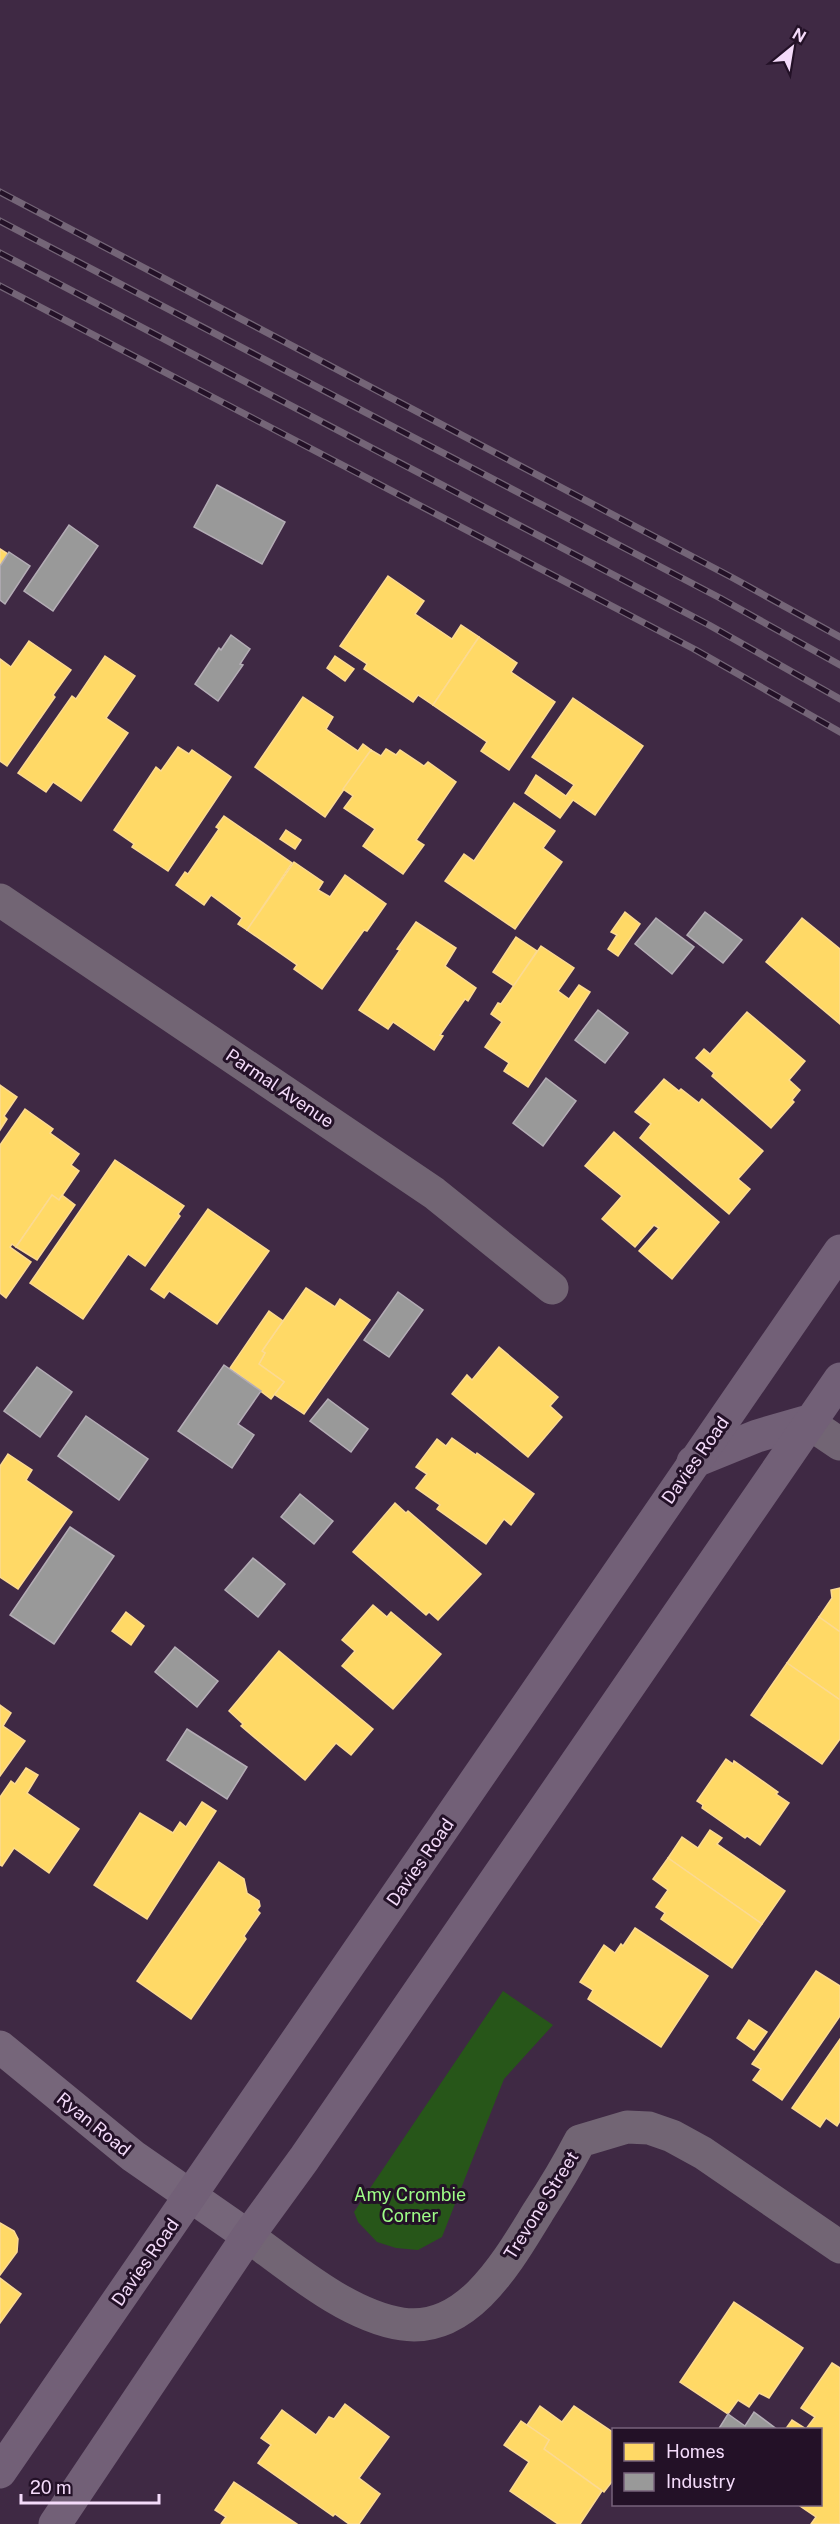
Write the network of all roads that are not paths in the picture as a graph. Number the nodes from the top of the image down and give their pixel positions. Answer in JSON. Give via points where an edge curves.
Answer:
{"nodes":[{"id":1,"x":0,"y":900,"type":"edge"},
{"id":2,"x":840,"y":1251,"type":"edge"},
{"id":3,"x":552,"y":1288,"type":"dead end"},
{"id":4,"x":840,"y":1379,"type":"edge"},
{"id":5,"x":809,"y":1423,"type":"junction"},
{"id":6,"x":840,"y":1444,"type":"edge"},
{"id":7,"x":693,"y":1462,"type":"junction"},
{"id":8,"x":0,"y":2048,"type":"edge"},
{"id":9,"x":190,"y":2196,"type":"junction"},
{"id":10,"x":248,"y":2236,"type":"junction"},
{"id":11,"x":840,"y":2247,"type":"edge"},
{"id":12,"x":0,"y":2472,"type":"edge"},
{"id":13,"x":55,"y":2524,"type":"edge"}],
"edges":[{"from":1,"to":3,"type":"street","name":"Parmal Avenue","via":[[424,1186]]},
{"from":2,"to":7,"type":"highway","name":"Davies Road"},
{"from":4,"to":5,"type":"highway"},
{"from":5,"to":6,"type":"street"},
{"from":5,"to":7,"type":"highway","via":[[757,1436]]},
{"from":5,"to":10,"type":"highway"},
{"from":7,"to":9,"type":"highway","name":"Davies Road"},
{"from":8,"to":9,"type":"main road","name":"Ryan Road","via":[[133,2156]]},
{"from":9,"to":10,"type":"main road","name":"Ryan Road"},
{"from":9,"to":12,"type":"highway","name":"Davies Road"},
{"from":10,"to":11,"type":"street","name":"Trevone Street","via":[[326,2291],[377,2318],[418,2325],[434,2321],[469,2303],[490,2284],[521,2241],[580,2141],[627,2127],[649,2128],[703,2153]]},
{"from":10,"to":13,"type":"highway"}]}
